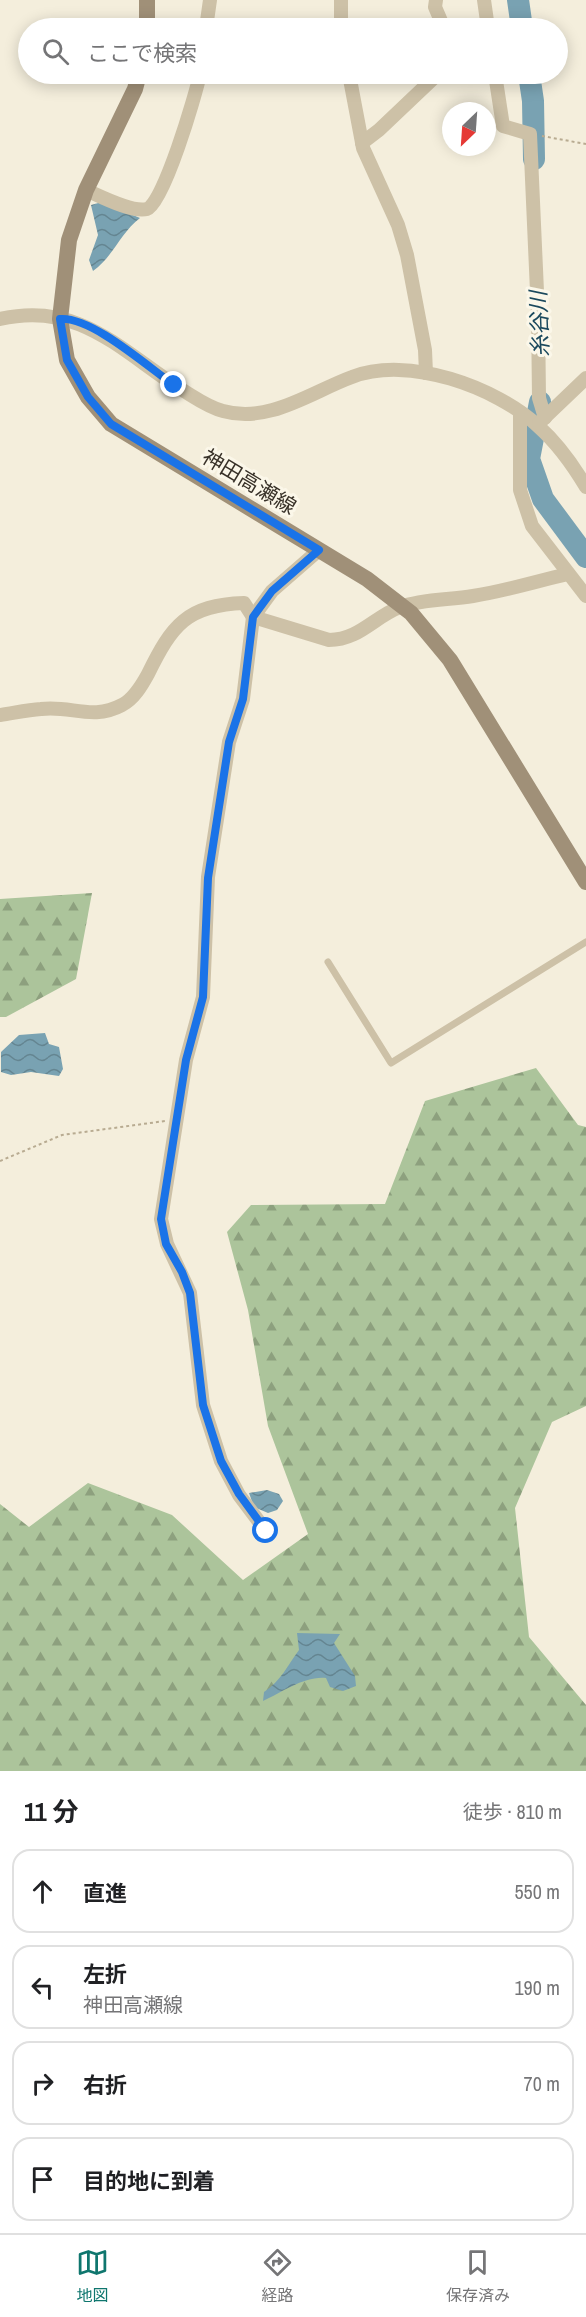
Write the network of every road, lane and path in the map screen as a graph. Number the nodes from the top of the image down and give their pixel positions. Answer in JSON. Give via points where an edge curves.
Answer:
{"nodes":[{"id":1,"x":147,"y":0,"type":"edge"},
{"id":2,"x":210,"y":0,"type":"edge"},
{"id":3,"x":341,"y":0,"type":"edge"},
{"id":4,"x":436,"y":0,"type":"edge"},
{"id":5,"x":484,"y":0,"type":"edge"},
{"id":6,"x":147,"y":18,"type":"edge"},
{"id":7,"x":207,"y":18,"type":"edge"},
{"id":8,"x":341,"y":18,"type":"edge"},
{"id":9,"x":440,"y":18,"type":"edge"},
{"id":10,"x":487,"y":18,"type":"edge"},
{"id":11,"x":136,"y":84,"type":"edge"},
{"id":12,"x":197,"y":84,"type":"edge"},
{"id":13,"x":351,"y":84,"type":"edge"},
{"id":14,"x":428,"y":84,"type":"edge"},
{"id":15,"x":497,"y":84,"type":"edge"},
{"id":16,"x":519,"y":130,"type":"junction"},
{"id":17,"x":362,"y":143,"type":"junction"},
{"id":18,"x":586,"y":144,"type":"edge"},
{"id":19,"x":86,"y":190,"type":"junction"},
{"id":20,"x":0,"y":319,"type":"edge"},
{"id":21,"x":60,"y":319,"type":"junction"},
{"id":22,"x":426,"y":373,"type":"junction"},
{"id":23,"x":586,"y":378,"type":"edge"},
{"id":24,"x":520,"y":412,"type":"junction"},
{"id":25,"x":541,"y":421,"type":"junction"},
{"id":26,"x":586,"y":487,"type":"edge"},
{"id":27,"x":319,"y":550,"type":"junction"},
{"id":28,"x":568,"y":574,"type":"junction"},
{"id":29,"x":586,"y":596,"type":"edge"},
{"id":30,"x":403,"y":606,"type":"junction"},
{"id":31,"x":253,"y":617,"type":"junction"},
{"id":32,"x":0,"y":715,"type":"edge"},
{"id":33,"x":586,"y":882,"type":"edge"},
{"id":34,"x":586,"y":942,"type":"edge"},
{"id":35,"x":328,"y":963,"type":"dead end"},
{"id":36,"x":176,"y":1120,"type":"junction"},
{"id":37,"x":0,"y":1161,"type":"edge"},
{"id":38,"x":266,"y":1531,"type":"dead end"}],
"edges":[{"from":1,"to":6,"type":"main road"},
{"from":2,"to":7,"type":"street"},
{"from":3,"to":8,"type":"street"},
{"from":4,"to":9,"type":"street"},
{"from":5,"to":10,"type":"street"},
{"from":11,"to":19,"type":"main road","name":"神田高瀬線"},
{"from":12,"to":19,"type":"street","via":[[164,187],[153,207],[134,209]]},
{"from":13,"to":17,"type":"street"},
{"from":14,"to":17,"type":"street"},
{"from":15,"to":16,"type":"street","via":[[503,126]]},
{"from":16,"to":18,"type":"path"},
{"from":16,"to":25,"type":"street","via":[[538,314]]},
{"from":17,"to":22,"type":"street","via":[[373,175],[399,225],[425,350]]},
{"from":19,"to":21,"type":"main road","name":"神田高瀬線","via":[[69,240]]},
{"from":20,"to":21,"type":"street","via":[[27,315]]},
{"from":21,"to":22,"type":"street","via":[[69,318],[98,332],[182,390],[224,411],[251,414],[276,410],[355,375],[386,369]]},
{"from":21,"to":27,"type":"main road","name":"神田高瀬線","via":[[67,360],[88,397],[111,424]]},
{"from":22,"to":24,"type":"street","via":[[484,392]]},
{"from":23,"to":25,"type":"street"},
{"from":24,"to":25,"type":"street"},
{"from":24,"to":28,"type":"street","via":[[520,490],[532,526]]},
{"from":25,"to":26,"type":"street"},
{"from":27,"to":30,"type":"main road","name":"神田高瀬線","via":[[368,579]]},
{"from":27,"to":31,"type":"street","via":[[272,591]]},
{"from":28,"to":29,"type":"street"},
{"from":28,"to":30,"type":"street","via":[[473,596]]},
{"from":30,"to":31,"type":"street","via":[[341,640],[329,640]]},
{"from":30,"to":33,"type":"main road","name":"神田高瀬線","via":[[450,660]]},
{"from":31,"to":32,"type":"street","via":[[244,603],[195,610],[162,645],[135,695],[101,714],[40,709]]},
{"from":31,"to":36,"type":"street","via":[[243,699],[229,742],[208,878],[203,997],[186,1060]]},
{"from":34,"to":35,"type":"lane","via":[[391,1063]]},
{"from":36,"to":37,"type":"path","via":[[62,1135]]},
{"from":36,"to":38,"type":"street","via":[[161,1219],[166,1244],[190,1293],[203,1405],[221,1461]]}]}
